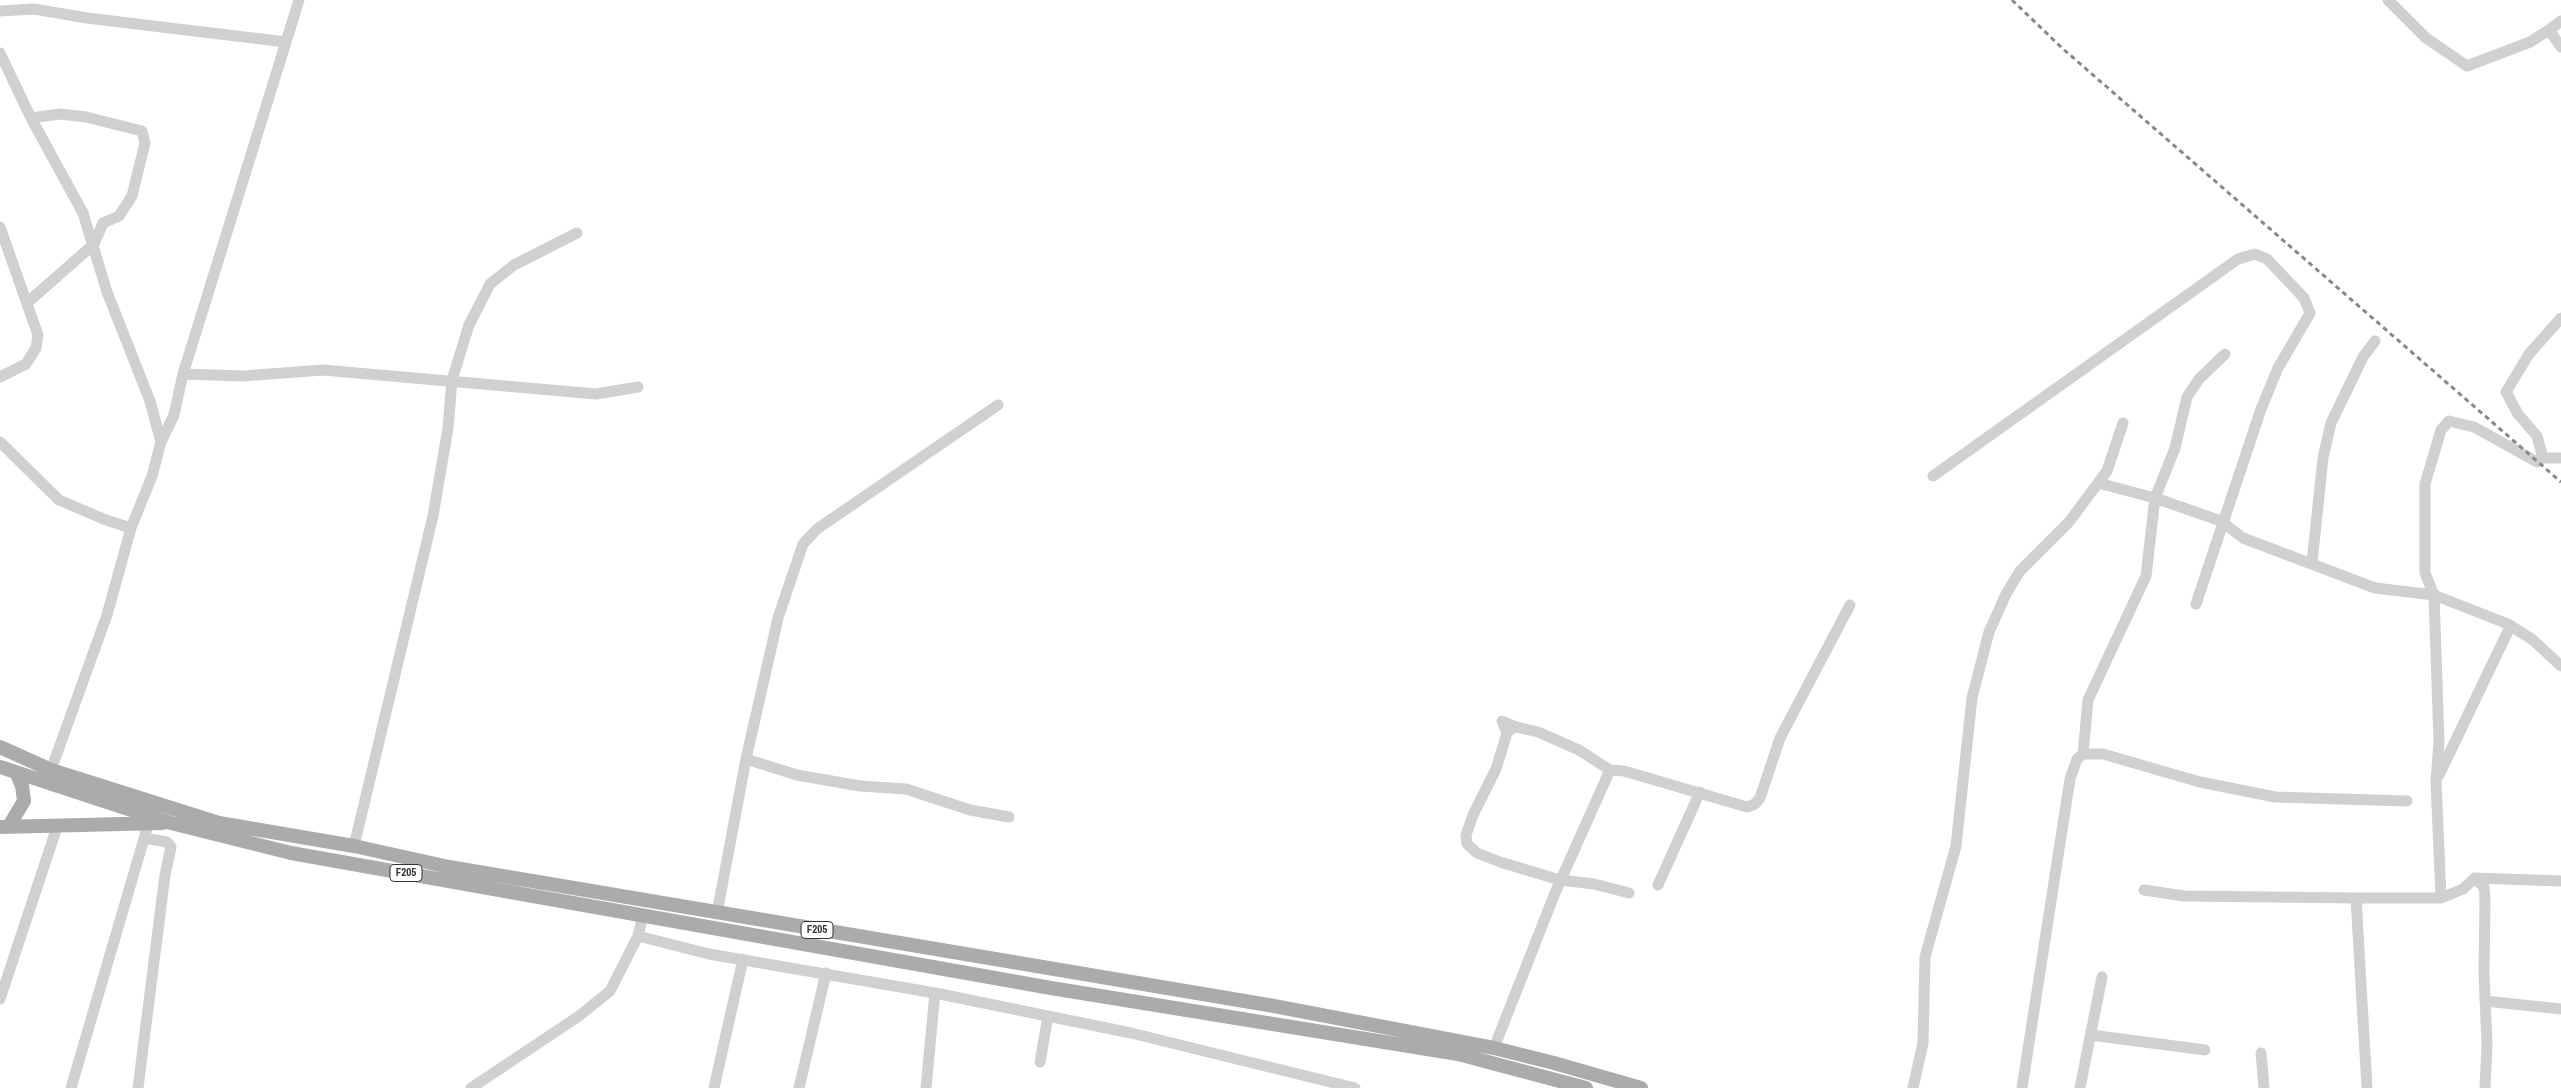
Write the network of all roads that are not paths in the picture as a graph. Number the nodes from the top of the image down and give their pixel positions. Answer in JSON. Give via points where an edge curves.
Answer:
{"nodes":[{"id":1,"x":299,"y":0,"type":"edge"},
{"id":2,"x":2388,"y":0,"type":"edge"},
{"id":3,"x":0,"y":11,"type":"edge"},
{"id":4,"x":2561,"y":21,"type":"edge"},
{"id":5,"x":2549,"y":30,"type":"junction"},
{"id":6,"x":286,"y":42,"type":"junction"},
{"id":7,"x":2561,"y":47,"type":"edge"},
{"id":8,"x":0,"y":53,"type":"edge"},
{"id":9,"x":31,"y":118,"type":"junction"},
{"id":10,"x":0,"y":230,"type":"edge"},
{"id":11,"x":577,"y":232,"type":"dead end"},
{"id":12,"x":94,"y":244,"type":"junction"},
{"id":13,"x":28,"y":302,"type":"junction"},
{"id":14,"x":2561,"y":318,"type":"edge"},
{"id":15,"x":2374,"y":341,"type":"dead end"},
{"id":16,"x":2225,"y":354,"type":"dead end"},
{"id":17,"x":183,"y":374,"type":"junction"},
{"id":18,"x":0,"y":377,"type":"edge"},
{"id":19,"x":452,"y":380,"type":"junction"},
{"id":20,"x":638,"y":387,"type":"dead end"},
{"id":21,"x":998,"y":405,"type":"dead end"},
{"id":22,"x":2123,"y":423,"type":"dead end"},
{"id":23,"x":0,"y":442,"type":"edge"},
{"id":24,"x":161,"y":442,"type":"junction"},
{"id":25,"x":2561,"y":457,"type":"edge"},
{"id":26,"x":2544,"y":458,"type":"junction"},
{"id":27,"x":1932,"y":476,"type":"dead end"},
{"id":28,"x":2098,"y":483,"type":"junction"},
{"id":29,"x":2155,"y":498,"type":"junction"},
{"id":30,"x":2222,"y":522,"type":"junction"},
{"id":31,"x":131,"y":528,"type":"junction"},
{"id":32,"x":2312,"y":563,"type":"junction"},
{"id":33,"x":2434,"y":596,"type":"junction"},
{"id":34,"x":2196,"y":604,"type":"dead end"},
{"id":35,"x":1850,"y":606,"type":"dead end"},
{"id":36,"x":2510,"y":627,"type":"junction"},
{"id":37,"x":2561,"y":666,"type":"edge"},
{"id":38,"x":0,"y":747,"type":"edge"},
{"id":39,"x":2083,"y":754,"type":"junction"},
{"id":40,"x":746,"y":759,"type":"junction"},
{"id":41,"x":0,"y":767,"type":"edge"},
{"id":42,"x":51,"y":770,"type":"junction"},
{"id":43,"x":1610,"y":770,"type":"junction"},
{"id":44,"x":17,"y":774,"type":"junction"},
{"id":45,"x":2436,"y":781,"type":"junction"},
{"id":46,"x":1700,"y":792,"type":"junction"},
{"id":47,"x":2407,"y":801,"type":"dead end"},
{"id":48,"x":1009,"y":817,"type":"dead end"},
{"id":49,"x":171,"y":823,"type":"junction"},
{"id":50,"x":58,"y":824,"type":"junction"},
{"id":51,"x":148,"y":825,"type":"junction"},
{"id":52,"x":4,"y":827,"type":"edge"},
{"id":53,"x":144,"y":838,"type":"junction"},
{"id":54,"x":354,"y":846,"type":"junction"},
{"id":55,"x":2475,"y":878,"type":"junction"},
{"id":56,"x":1560,"y":880,"type":"junction"},
{"id":57,"x":2561,"y":881,"type":"edge"},
{"id":58,"x":1658,"y":885,"type":"dead end"},
{"id":59,"x":2144,"y":890,"type":"dead end"},
{"id":60,"x":1629,"y":893,"type":"dead end"},
{"id":61,"x":2356,"y":898,"type":"junction"},
{"id":62,"x":2441,"y":898,"type":"junction"},
{"id":63,"x":718,"y":913,"type":"junction"},
{"id":64,"x":643,"y":915,"type":"junction"},
{"id":65,"x":638,"y":936,"type":"junction"},
{"id":66,"x":743,"y":959,"type":"junction"},
{"id":67,"x":826,"y":973,"type":"junction"},
{"id":68,"x":2102,"y":977,"type":"dead end"},
{"id":69,"x":936,"y":993,"type":"junction"},
{"id":70,"x":0,"y":999,"type":"edge"},
{"id":71,"x":2485,"y":1001,"type":"junction"},
{"id":72,"x":1274,"y":1006,"type":"junction"},
{"id":73,"x":2561,"y":1009,"type":"edge"},
{"id":74,"x":1048,"y":1016,"type":"junction"},
{"id":75,"x":1269,"y":1024,"type":"junction"},
{"id":76,"x":2091,"y":1036,"type":"junction"},
{"id":77,"x":1494,"y":1048,"type":"junction"},
{"id":78,"x":2205,"y":1050,"type":"dead end"},
{"id":79,"x":2261,"y":1053,"type":"dead end"},
{"id":80,"x":1040,"y":1062,"type":"dead end"},
{"id":81,"x":72,"y":1088,"type":"edge"},
{"id":82,"x":138,"y":1088,"type":"edge"},
{"id":83,"x":471,"y":1088,"type":"edge"},
{"id":84,"x":714,"y":1088,"type":"edge"},
{"id":85,"x":799,"y":1088,"type":"edge"},
{"id":86,"x":926,"y":1088,"type":"edge"},
{"id":87,"x":1355,"y":1088,"type":"edge"},
{"id":88,"x":1586,"y":1088,"type":"edge"},
{"id":89,"x":1641,"y":1088,"type":"edge"},
{"id":90,"x":1913,"y":1088,"type":"edge"},
{"id":91,"x":2022,"y":1088,"type":"edge"},
{"id":92,"x":2080,"y":1088,"type":"edge"},
{"id":93,"x":2264,"y":1088,"type":"edge"},
{"id":94,"x":2366,"y":1088,"type":"edge"},
{"id":95,"x":2485,"y":1088,"type":"edge"}],
"edges":[{"from":1,"to":6,"type":"street"},
{"from":2,"to":5,"type":"street","via":[[2426,38],[2467,66],[2530,42]]},
{"from":3,"to":6,"type":"street","via":[[34,9]]},
{"from":4,"to":5,"type":"street"},
{"from":5,"to":7,"type":"street"},
{"from":6,"to":17,"type":"street"},
{"from":8,"to":9,"type":"street"},
{"from":9,"to":12,"type":"street","via":[[83,213]]},
{"from":9,"to":12,"type":"street","via":[[60,114],[86,116],[142,131],[145,144],[132,196],[119,216],[103,223]]},
{"from":10,"to":13,"type":"street"},
{"from":11,"to":19,"type":"street","via":[[514,265],[490,284],[469,325]]},
{"from":12,"to":13,"type":"street"},
{"from":12,"to":24,"type":"street","via":[[107,292],[150,401]]},
{"from":13,"to":18,"type":"street","via":[[38,335],[36,348],[26,364]]},
{"from":14,"to":26,"type":"street","via":[[2528,354],[2506,392],[2518,414],[2537,436]]},
{"from":15,"to":32,"type":"street","via":[[2331,424],[2323,458]]},
{"from":16,"to":29,"type":"street","via":[[2198,379],[2188,397],[2175,448]]},
{"from":17,"to":19,"type":"street","via":[[244,376],[323,370]]},
{"from":17,"to":24,"type":"street","via":[[174,415]]},
{"from":19,"to":20,"type":"street","via":[[596,394]]},
{"from":19,"to":54,"type":"street","via":[[448,428],[433,516]]},
{"from":21,"to":40,"type":"street","via":[[817,529],[803,544],[778,618]]},
{"from":22,"to":28,"type":"street","via":[[2107,470]]},
{"from":23,"to":31,"type":"street","via":[[59,500]]},
{"from":24,"to":31,"type":"street","via":[[152,476]]},
{"from":25,"to":26,"type":"street"},
{"from":26,"to":33,"type":"street","via":[[2538,462],[2530,460],[2474,427],[2450,421],[2441,430],[2425,484],[2425,573]]},
{"from":27,"to":30,"type":"street","via":[[2238,259],[2255,254],[2267,259],[2300,293],[2310,312],[2270,384]]},
{"from":28,"to":29,"type":"street"},
{"from":28,"to":90,"type":"street","via":[[2069,522],[2020,571],[1989,632],[1972,698],[1956,846],[1925,957],[1923,1043]]},
{"from":29,"to":30,"type":"street"},
{"from":29,"to":39,"type":"street","via":[[2146,576],[2088,700]]},
{"from":30,"to":32,"type":"street","via":[[2243,538]]},
{"from":30,"to":34,"type":"street"},
{"from":31,"to":42,"type":"street","via":[[104,624]]},
{"from":32,"to":33,"type":"street","via":[[2376,588]]},
{"from":33,"to":36,"type":"street"},
{"from":33,"to":45,"type":"street","via":[[2439,742]]},
{"from":35,"to":46,"type":"street","via":[[1780,738],[1760,798],[1746,807]]},
{"from":36,"to":37,"type":"street","via":[[2533,640]]},
{"from":36,"to":45,"type":"street"},
{"from":38,"to":42,"type":"main road","number":"F205"},
{"from":39,"to":47,"type":"street","via":[[2103,754],[2200,782],[2275,797]]},
{"from":39,"to":91,"type":"street","via":[[2077,759],[2070,779]]},
{"from":40,"to":48,"type":"street","via":[[797,775],[860,786],[906,789],[970,810]]},
{"from":40,"to":63,"type":"street"},
{"from":41,"to":44,"type":"main road","number":"F205"},
{"from":42,"to":54,"type":"main road","number":"F205","via":[[219,823]]},
{"from":43,"to":46,"type":"street"},
{"from":43,"to":56,"type":"street"},
{"from":43,"to":56,"type":"street","via":[[1579,750],[1538,732],[1511,730],[1496,769],[1472,815],[1466,835],[1468,844],[1477,853]]},
{"from":44,"to":49,"type":"main road","number":"F205"},
{"from":44,"to":52,"type":"main road","via":[[24,801]]},
{"from":45,"to":62,"type":"street"},
{"from":46,"to":58,"type":"street"},
{"from":49,"to":51,"type":"main road"},
{"from":49,"to":64,"type":"main road","number":"F205","via":[[291,853]]},
{"from":50,"to":51,"type":"main road"},
{"from":50,"to":52,"type":"main road"},
{"from":50,"to":70,"type":"street"},
{"from":51,"to":53,"type":"street"},
{"from":53,"to":81,"type":"street"},
{"from":53,"to":82,"type":"street","via":[[167,842],[171,847]]},
{"from":54,"to":63,"type":"main road","number":"F205","via":[[448,867]]},
{"from":55,"to":57,"type":"street"},
{"from":55,"to":62,"type":"street","via":[[2463,889]]},
{"from":55,"to":71,"type":"street","via":[[2484,888],[2485,898]]},
{"from":56,"to":60,"type":"street"},
{"from":56,"to":77,"type":"street"},
{"from":59,"to":61,"type":"street","via":[[2184,896]]},
{"from":61,"to":62,"type":"street"},
{"from":61,"to":94,"type":"street"},
{"from":63,"to":72,"type":"main road","number":"F205"},
{"from":64,"to":65,"type":"street"},
{"from":64,"to":75,"type":"main road","number":"F205"},
{"from":65,"to":66,"type":"street"},
{"from":65,"to":83,"type":"street","via":[[610,991],[579,1016]]},
{"from":66,"to":67,"type":"street"},
{"from":66,"to":84,"type":"street"},
{"from":67,"to":69,"type":"street"},
{"from":67,"to":85,"type":"street"},
{"from":68,"to":76,"type":"street"},
{"from":69,"to":74,"type":"street"},
{"from":69,"to":86,"type":"street"},
{"from":71,"to":73,"type":"street"},
{"from":71,"to":95,"type":"street"},
{"from":72,"to":75,"type":"main road"},
{"from":72,"to":77,"type":"main road","number":"F205"},
{"from":74,"to":80,"type":"street"},
{"from":74,"to":87,"type":"street"},
{"from":75,"to":88,"type":"main road","number":"F205","via":[[1458,1054]]},
{"from":76,"to":78,"type":"street"},
{"from":76,"to":92,"type":"street"},
{"from":77,"to":89,"type":"main road","number":"F205"},
{"from":79,"to":93,"type":"street"}]}
